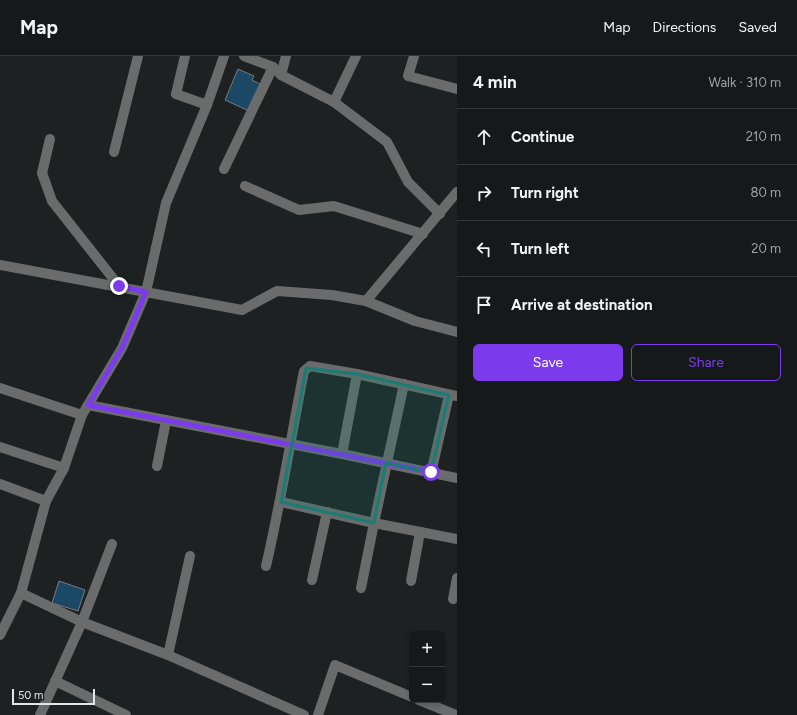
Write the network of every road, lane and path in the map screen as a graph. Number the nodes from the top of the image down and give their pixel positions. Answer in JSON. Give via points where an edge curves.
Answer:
{"nodes":[{"id":1,"x":138,"y":56,"type":"edge"},
{"id":2,"x":185,"y":56,"type":"edge"},
{"id":3,"x":224,"y":56,"type":"edge"},
{"id":4,"x":244,"y":56,"type":"edge"},
{"id":5,"x":286,"y":56,"type":"edge"},
{"id":6,"x":356,"y":56,"type":"edge"},
{"id":7,"x":414,"y":56,"type":"edge"},
{"id":8,"x":273,"y":67,"type":"junction"},
{"id":9,"x":281,"y":75,"type":"junction"},
{"id":10,"x":457,"y":89,"type":"edge"},
{"id":11,"x":334,"y":102,"type":"junction"},
{"id":12,"x":207,"y":105,"type":"junction"},
{"id":13,"x":50,"y":139,"type":"dead end"},
{"id":14,"x":114,"y":152,"type":"dead end"},
{"id":15,"x":224,"y":168,"type":"dead end"},
{"id":16,"x":245,"y":186,"type":"dead end"},
{"id":17,"x":457,"y":192,"type":"edge"},
{"id":18,"x":440,"y":214,"type":"junction"},
{"id":19,"x":423,"y":234,"type":"junction"},
{"id":20,"x":0,"y":265,"type":"edge"},
{"id":21,"x":119,"y":286,"type":"junction"},
{"id":22,"x":146,"y":292,"type":"junction"},
{"id":23,"x":366,"y":301,"type":"junction"},
{"id":24,"x":457,"y":332,"type":"edge"},
{"id":25,"x":357,"y":374,"type":"junction"},
{"id":26,"x":404,"y":384,"type":"junction"},
{"id":27,"x":0,"y":388,"type":"edge"},
{"id":28,"x":453,"y":396,"type":"edge"},
{"id":29,"x":88,"y":405,"type":"junction"},
{"id":30,"x":82,"y":415,"type":"junction"},
{"id":31,"x":166,"y":421,"type":"junction"},
{"id":32,"x":290,"y":444,"type":"junction"},
{"id":33,"x":0,"y":448,"type":"edge"},
{"id":34,"x":342,"y":454,"type":"junction"},
{"id":35,"x":386,"y":463,"type":"junction"},
{"id":36,"x":156,"y":466,"type":"dead end"},
{"id":37,"x":64,"y":468,"type":"junction"},
{"id":38,"x":431,"y":472,"type":"junction"},
{"id":39,"x":457,"y":478,"type":"edge"},
{"id":40,"x":0,"y":484,"type":"edge"},
{"id":41,"x":46,"y":501,"type":"junction"},
{"id":42,"x":281,"y":502,"type":"junction"},
{"id":43,"x":327,"y":512,"type":"junction"},
{"id":44,"x":374,"y":523,"type":"junction"},
{"id":45,"x":420,"y":532,"type":"junction"},
{"id":46,"x":457,"y":539,"type":"edge"},
{"id":47,"x":112,"y":544,"type":"dead end"},
{"id":48,"x":190,"y":556,"type":"dead end"},
{"id":49,"x":266,"y":566,"type":"dead end"},
{"id":50,"x":457,"y":578,"type":"edge"},
{"id":51,"x":312,"y":580,"type":"dead end"},
{"id":52,"x":411,"y":581,"type":"dead end"},
{"id":53,"x":361,"y":588,"type":"dead end"},
{"id":54,"x":21,"y":593,"type":"junction"},
{"id":55,"x":453,"y":598,"type":"dead end"},
{"id":56,"x":82,"y":622,"type":"junction"},
{"id":57,"x":0,"y":635,"type":"edge"},
{"id":58,"x":168,"y":655,"type":"junction"},
{"id":59,"x":55,"y":681,"type":"junction"},
{"id":60,"x":409,"y":696,"type":"edge"},
{"id":61,"x":426,"y":703,"type":"edge"},
{"id":62,"x":40,"y":715,"type":"edge"},
{"id":63,"x":126,"y":715,"type":"edge"},
{"id":64,"x":304,"y":715,"type":"edge"},
{"id":65,"x":318,"y":715,"type":"edge"},
{"id":66,"x":456,"y":715,"type":"edge"}],
"edges":[{"from":1,"to":14,"type":"street"},
{"from":2,"to":12,"type":"street","via":[[176,94]]},
{"from":3,"to":12,"type":"street"},
{"from":4,"to":8,"type":"street"},
{"from":5,"to":9,"type":"street"},
{"from":6,"to":11,"type":"street"},
{"from":7,"to":10,"type":"street","via":[[408,76]]},
{"from":8,"to":9,"type":"street"},
{"from":8,"to":15,"type":"street"},
{"from":9,"to":11,"type":"street"},
{"from":11,"to":18,"type":"street","via":[[387,142],[408,182]]},
{"from":12,"to":22,"type":"street","via":[[166,202]]},
{"from":13,"to":21,"type":"street","via":[[42,173],[52,202]]},
{"from":16,"to":19,"type":"street","via":[[299,210],[334,206]]},
{"from":17,"to":18,"type":"street"},
{"from":18,"to":19,"type":"street"},
{"from":19,"to":23,"type":"street"},
{"from":20,"to":21,"type":"street"},
{"from":21,"to":22,"type":"street"},
{"from":22,"to":23,"type":"street","via":[[242,310],[277,291],[332,294]]},
{"from":22,"to":29,"type":"street","via":[[122,348]]},
{"from":23,"to":24,"type":"street","via":[[415,321]]},
{"from":25,"to":26,"type":"street"},
{"from":25,"to":32,"type":"street","via":[[310,366],[306,368]]},
{"from":25,"to":34,"type":"street"},
{"from":26,"to":28,"type":"street"},
{"from":26,"to":35,"type":"street"},
{"from":27,"to":30,"type":"street"},
{"from":28,"to":38,"type":"street"},
{"from":29,"to":30,"type":"street"},
{"from":29,"to":31,"type":"street"},
{"from":30,"to":37,"type":"street"},
{"from":31,"to":32,"type":"street"},
{"from":31,"to":36,"type":"street"},
{"from":32,"to":34,"type":"street"},
{"from":32,"to":42,"type":"street"},
{"from":33,"to":37,"type":"street"},
{"from":34,"to":35,"type":"street"},
{"from":35,"to":38,"type":"street"},
{"from":35,"to":44,"type":"street"},
{"from":37,"to":41,"type":"street"},
{"from":38,"to":39,"type":"street"},
{"from":40,"to":41,"type":"street"},
{"from":41,"to":54,"type":"street"},
{"from":42,"to":43,"type":"street"},
{"from":42,"to":49,"type":"street"},
{"from":43,"to":44,"type":"street"},
{"from":43,"to":51,"type":"street"},
{"from":44,"to":45,"type":"street"},
{"from":44,"to":53,"type":"street"},
{"from":45,"to":46,"type":"street"},
{"from":45,"to":52,"type":"street"},
{"from":47,"to":56,"type":"street"},
{"from":48,"to":58,"type":"street"},
{"from":50,"to":55,"type":"street"},
{"from":54,"to":56,"type":"street"},
{"from":54,"to":57,"type":"street"},
{"from":56,"to":58,"type":"street"},
{"from":56,"to":59,"type":"street"},
{"from":58,"to":64,"type":"street"},
{"from":59,"to":62,"type":"street"},
{"from":59,"to":63,"type":"street"},
{"from":60,"to":65,"type":"street","via":[[335,665]]},
{"from":61,"to":66,"type":"street"}]}
